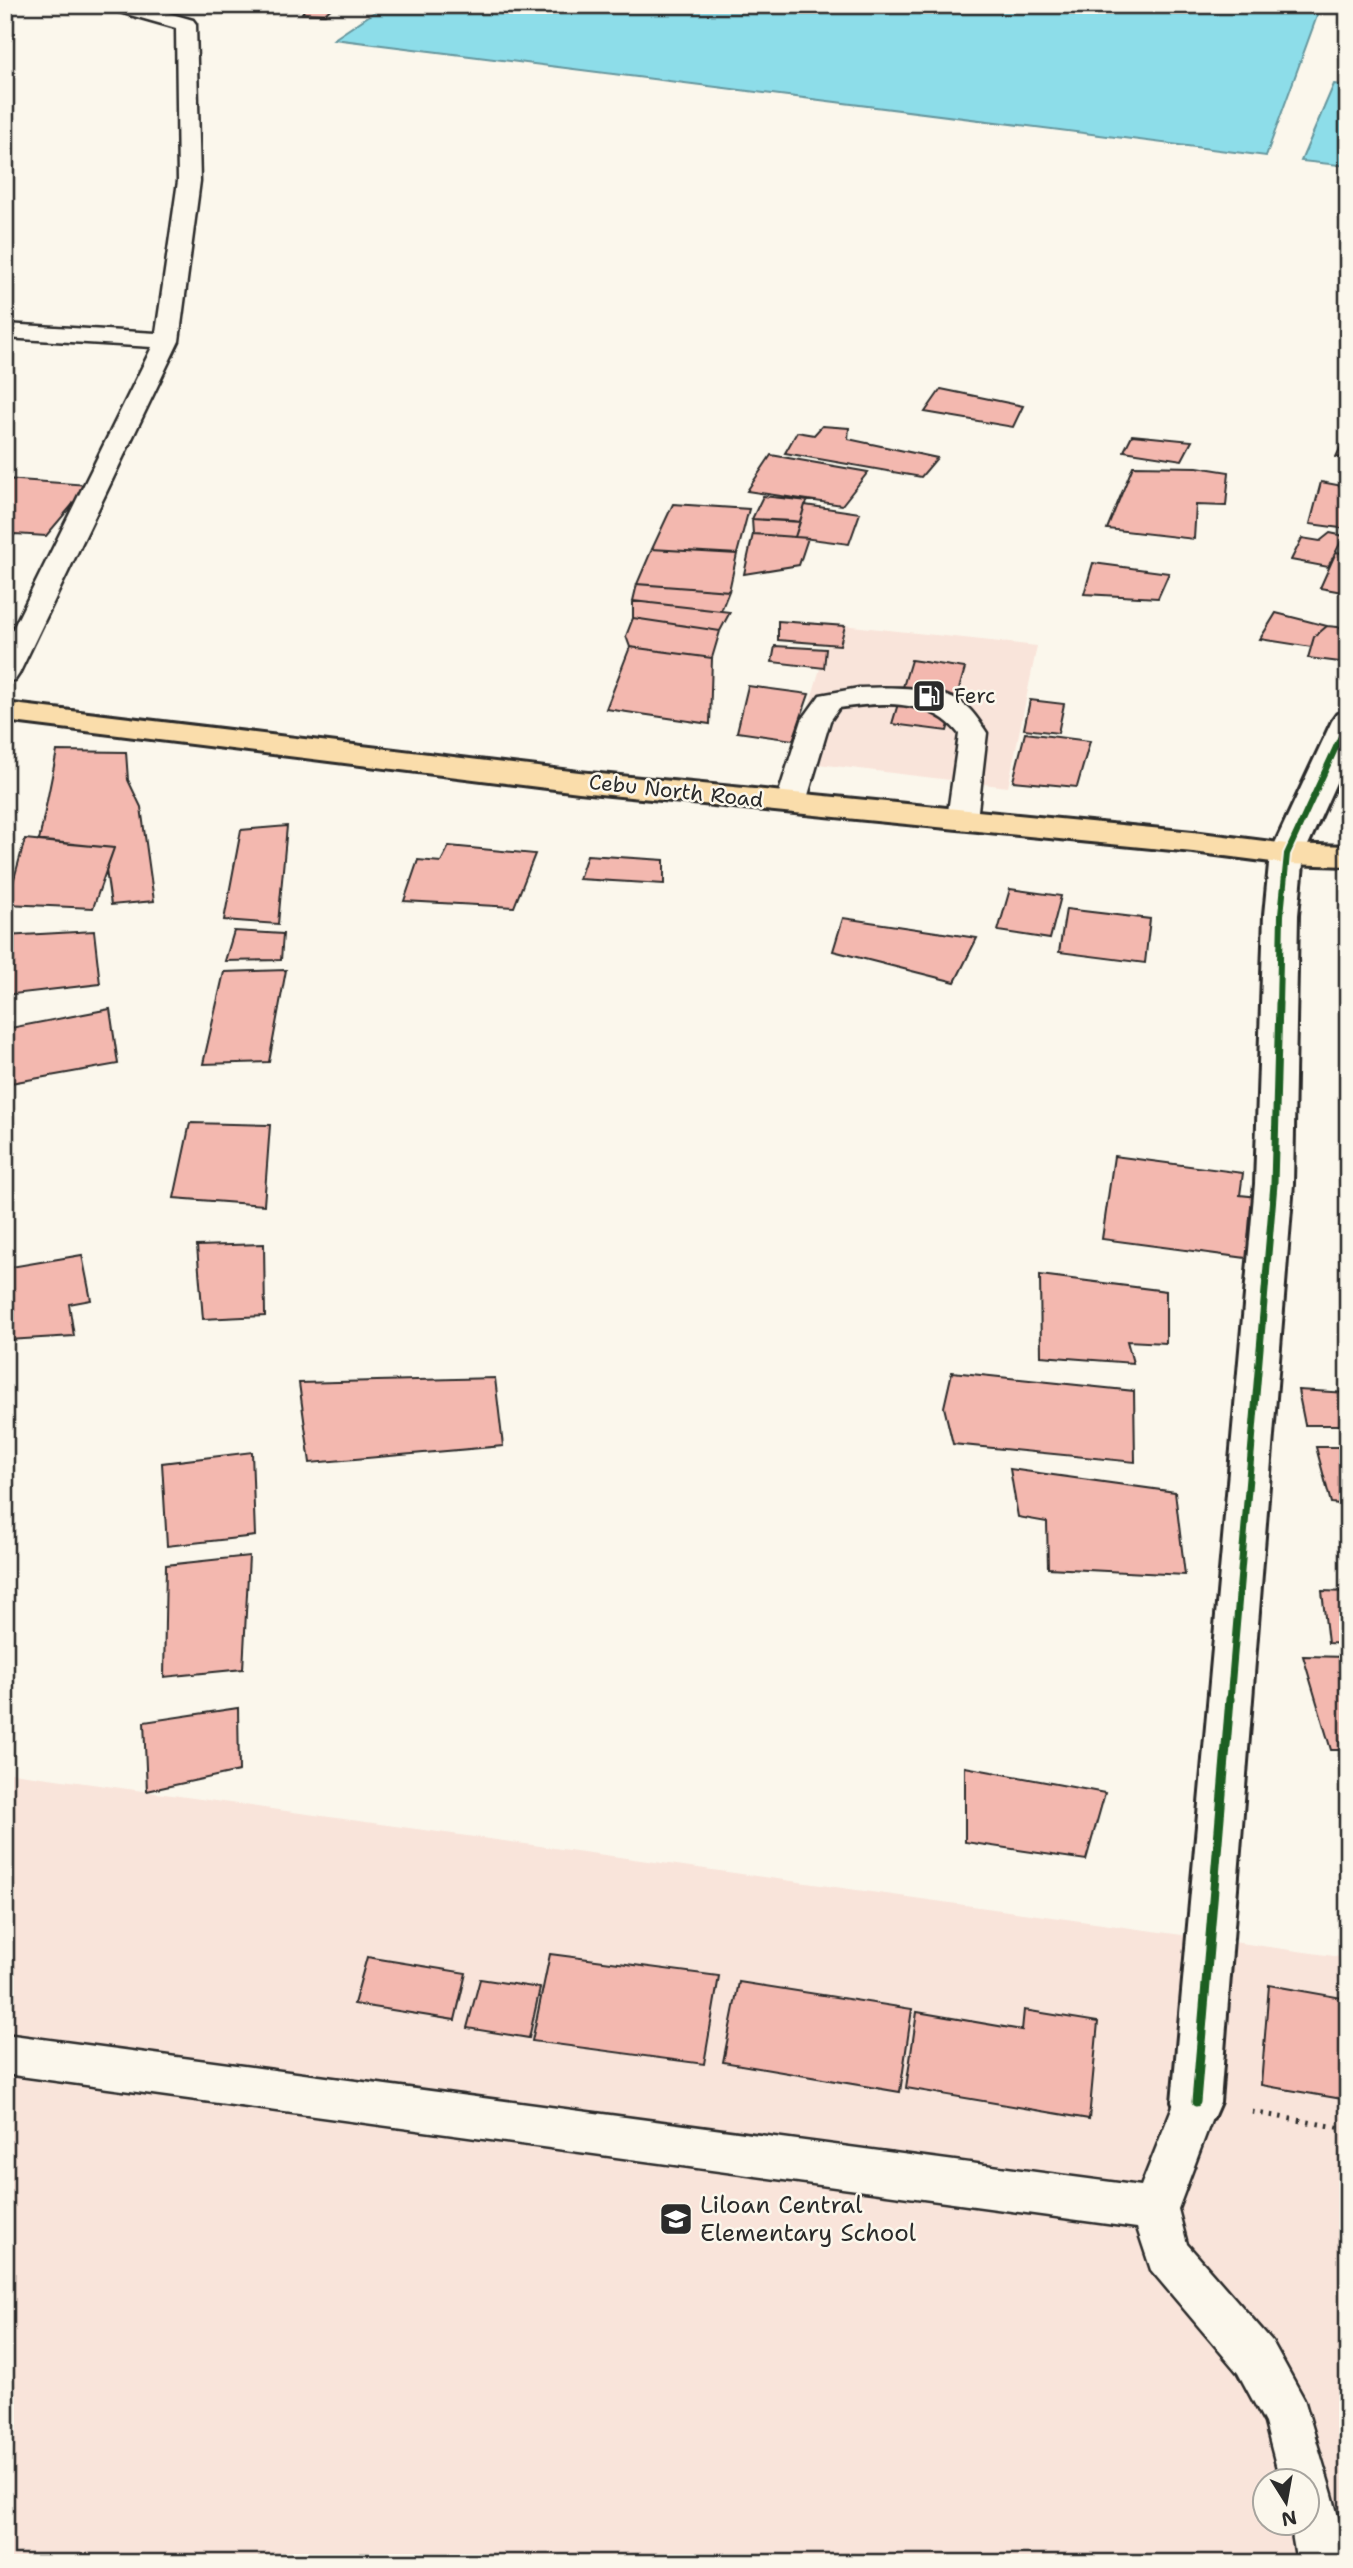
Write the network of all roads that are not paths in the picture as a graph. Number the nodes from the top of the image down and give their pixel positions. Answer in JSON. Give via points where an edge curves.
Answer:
{"nodes":[{"id":1,"x":116,"y":5,"type":"edge"},
{"id":2,"x":5,"y":331,"type":"edge"},
{"id":3,"x":167,"y":341,"type":"junction"},
{"id":4,"x":5,"y":674,"type":"edge"},
{"id":5,"x":5,"y":712,"type":"edge"},
{"id":6,"x":1348,"y":721,"type":"edge"},
{"id":7,"x":791,"y":802,"type":"junction"},
{"id":8,"x":961,"y":820,"type":"junction"},
{"id":9,"x":1287,"y":854,"type":"junction"},
{"id":10,"x":1348,"y":856,"type":"edge"},
{"id":11,"x":5,"y":2054,"type":"edge"},
{"id":12,"x":1196,"y":2102,"type":"joint"},
{"id":13,"x":1155,"y":2209,"type":"junction"},
{"id":14,"x":1300,"y":2466,"type":"edge"},
{"id":15,"x":1318,"y":2536,"type":"edge"},
{"id":16,"x":1322,"y":2563,"type":"edge"}],
"edges":[{"from":1,"to":3,"type":"lane","via":[[186,24],[189,181]]},
{"from":2,"to":3,"type":"lane"},
{"from":3,"to":4,"type":"lane"},
{"from":5,"to":7,"type":"main road","name":"Cebu North Road","via":[[579,782]]},
{"from":6,"to":9,"type":"street"},
{"from":7,"to":8,"type":"main road","name":"Cebu North Road"},
{"from":7,"to":8,"type":"lane","via":[[816,720],[830,701],[859,695],[919,699],[954,711],[973,733]]},
{"from":8,"to":9,"type":"main road","name":"Cebu North Road"},
{"from":9,"to":10,"type":"main road","name":"Cebu North Road"},
{"from":9,"to":12,"type":"street","via":[[1281,915],[1274,1184]]},
{"from":11,"to":13,"type":"lane"},
{"from":12,"to":13,"type":"lane"},
{"from":13,"to":14,"type":"lane","via":[[1167,2255],[1255,2357],[1287,2416]]},
{"from":15,"to":16,"type":"lane"}]}
